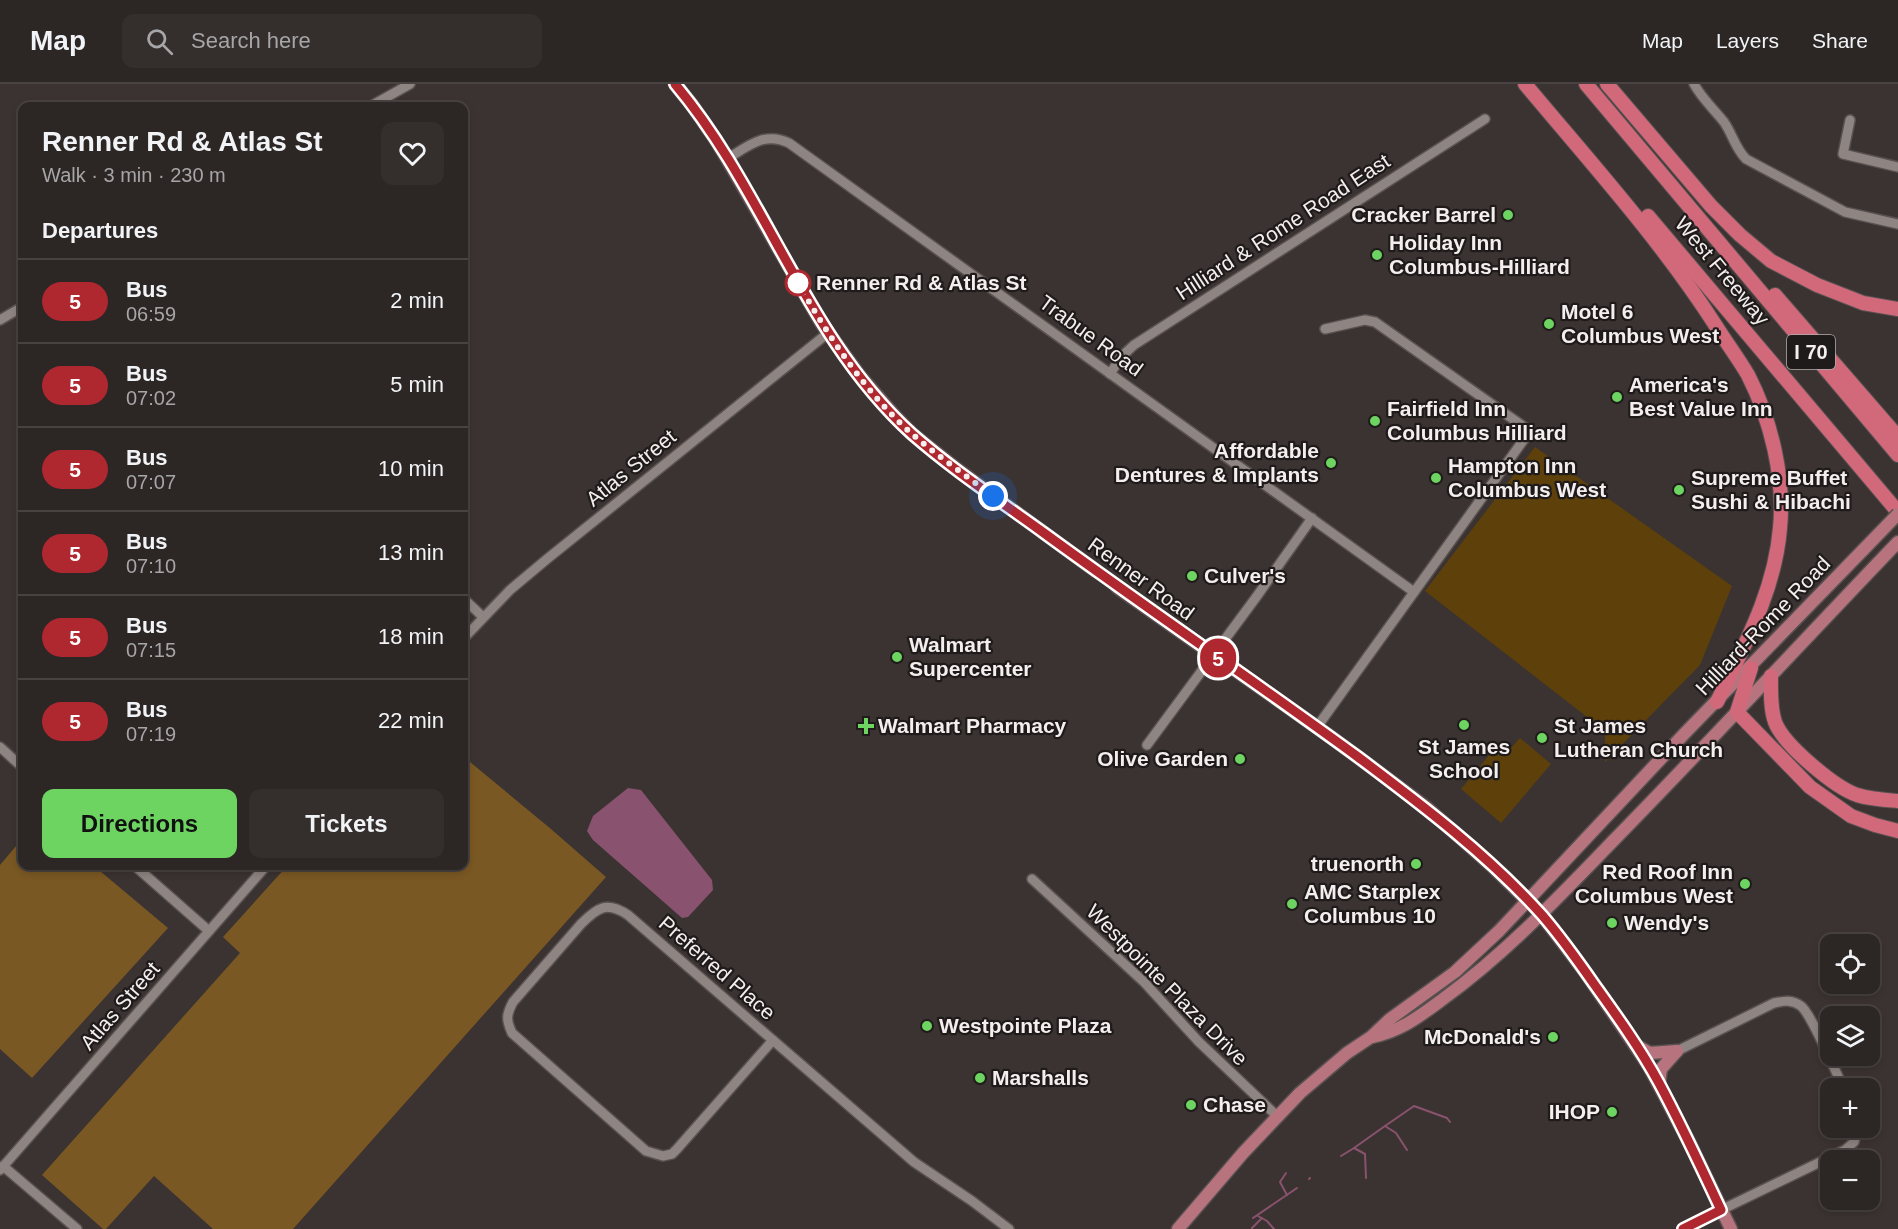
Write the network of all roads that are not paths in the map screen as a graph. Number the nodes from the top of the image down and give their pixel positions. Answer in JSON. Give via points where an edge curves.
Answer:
{"nodes":[{"id":1,"x":410,"y":84,"type":"edge"},
{"id":2,"x":675,"y":84,"type":"edge"},
{"id":3,"x":1525,"y":84,"type":"edge"},
{"id":4,"x":1537,"y":84,"type":"edge"},
{"id":5,"x":1586,"y":84,"type":"edge"},
{"id":6,"x":1607,"y":84,"type":"edge"},
{"id":7,"x":1694,"y":84,"type":"edge"},
{"id":8,"x":378,"y":102,"type":"edge"},
{"id":9,"x":1485,"y":119,"type":"dead end"},
{"id":10,"x":1850,"y":120,"type":"dead end"},
{"id":11,"x":728,"y":159,"type":"junction"},
{"id":12,"x":1898,"y":167,"type":"edge"},
{"id":13,"x":1898,"y":224,"type":"edge"},
{"id":14,"x":1724,"y":249,"type":"junction"},
{"id":15,"x":18,"y":309,"type":"edge"},
{"id":16,"x":1898,"y":309,"type":"edge"},
{"id":17,"x":0,"y":320,"type":"edge"},
{"id":18,"x":1325,"y":329,"type":"dead end"},
{"id":19,"x":828,"y":333,"type":"junction"},
{"id":20,"x":1110,"y":374,"type":"junction"},
{"id":21,"x":1898,"y":437,"type":"edge"},
{"id":22,"x":1898,"y":455,"type":"edge"},
{"id":23,"x":1854,"y":460,"type":"junction"},
{"id":24,"x":1898,"y":513,"type":"edge"},
{"id":25,"x":1312,"y":518,"type":"junction"},
{"id":26,"x":1898,"y":524,"type":"edge"},
{"id":27,"x":1898,"y":542,"type":"edge"},
{"id":28,"x":1096,"y":571,"type":"joint"},
{"id":29,"x":1117,"y":587,"type":"joint"},
{"id":30,"x":1414,"y":592,"type":"junction"},
{"id":31,"x":468,"y":603,"type":"edge"},
{"id":32,"x":483,"y":617,"type":"junction"},
{"id":33,"x":468,"y":634,"type":"edge"},
{"id":34,"x":1213,"y":654,"type":"junction"},
{"id":35,"x":1751,"y":668,"type":"junction"},
{"id":36,"x":1771,"y":676,"type":"junction"},
{"id":37,"x":1717,"y":702,"type":"junction"},
{"id":38,"x":1737,"y":712,"type":"junction"},
{"id":39,"x":1317,"y":728,"type":"junction"},
{"id":40,"x":1147,"y":745,"type":"dead end"},
{"id":41,"x":0,"y":747,"type":"edge"},
{"id":42,"x":18,"y":763,"type":"edge"},
{"id":43,"x":1898,"y":801,"type":"edge"},
{"id":44,"x":1898,"y":831,"type":"edge"},
{"id":45,"x":140,"y":870,"type":"edge"},
{"id":46,"x":262,"y":870,"type":"edge"},
{"id":47,"x":1032,"y":879,"type":"dead end"},
{"id":48,"x":1528,"y":901,"type":"junction"},
{"id":49,"x":1541,"y":914,"type":"junction"},
{"id":50,"x":209,"y":931,"type":"junction"},
{"id":51,"x":1371,"y":1037,"type":"junction"},
{"id":52,"x":773,"y":1040,"type":"junction"},
{"id":53,"x":1636,"y":1046,"type":"junction"},
{"id":54,"x":1677,"y":1051,"type":"junction"},
{"id":55,"x":1839,"y":1078,"type":"edge"},
{"id":56,"x":1659,"y":1084,"type":"junction"},
{"id":57,"x":1277,"y":1116,"type":"junction"},
{"id":58,"x":1854,"y":1138,"type":"edge"},
{"id":59,"x":2,"y":1168,"type":"edge"},
{"id":60,"x":1721,"y":1210,"type":"junction"},
{"id":61,"x":77,"y":1229,"type":"edge"},
{"id":62,"x":1009,"y":1229,"type":"edge"},
{"id":63,"x":1178,"y":1229,"type":"edge"},
{"id":64,"x":1731,"y":1229,"type":"edge"}],
"edges":[{"from":1,"to":8,"type":"street"},
{"from":2,"to":11,"type":"main road"},
{"from":3,"to":37,"type":"highway","via":[[1671,259],[1747,375],[1767,423],[1780,485],[1777,554],[1759,613]]},
{"from":4,"to":23,"type":"highway","name":"West Freeway","number":"I 70"},
{"from":5,"to":14,"type":"highway","name":"West Freeway","number":"I 70"},
{"from":6,"to":16,"type":"highway","via":[[1711,206],[1771,261],[1863,303]]},
{"from":7,"to":13,"type":"street","via":[[1746,159],[1845,212]]},
{"from":9,"to":20,"type":"street","name":"Hilliard & Rome Road East","via":[[1134,345]]},
{"from":10,"to":12,"type":"street","via":[[1843,154]]},
{"from":11,"to":19,"type":"main road","name":"Renner Road"},
{"from":11,"to":20,"type":"street","name":"Trabue Road","via":[[761,139],[780,138],[789,143]]},
{"from":14,"to":21,"type":"highway","via":[[1760,277]]},
{"from":14,"to":22,"type":"highway","name":"West Freeway","number":"I 70"},
{"from":15,"to":17,"type":"street"},
{"from":18,"to":30,"type":"street","via":[[1365,320],[1375,322],[1530,431]]},
{"from":19,"to":28,"type":"main road","name":"Renner Road","via":[[859,375],[912,434]]},
{"from":19,"to":32,"type":"street","name":"Atlas Street","via":[[547,559]]},
{"from":20,"to":25,"type":"street","name":"Trabue Road"},
{"from":23,"to":24,"type":"highway","name":"West Freeway","number":"I 70"},
{"from":23,"to":26,"type":"highway"},
{"from":24,"to":35,"type":"main road","name":"Hilliard-Rome Road","bridge":true},
{"from":25,"to":30,"type":"street","name":"Trabue Road"},
{"from":25,"to":34,"type":"street"},
{"from":27,"to":36,"type":"main road","name":"Hilliard-Rome Road"},
{"from":28,"to":29,"type":"street","name":"Renner Road"},
{"from":29,"to":34,"type":"main road","name":"Renner Road"},
{"from":30,"to":39,"type":"street"},
{"from":31,"to":32,"type":"street"},
{"from":32,"to":33,"type":"street","name":"Atlas Street"},
{"from":34,"to":39,"type":"main road","name":"Renner Road"},
{"from":34,"to":40,"type":"street"},
{"from":35,"to":37,"type":"main road","name":"Hilliard-Rome Road"},
{"from":35,"to":38,"type":"highway"},
{"from":36,"to":38,"type":"main road","name":"Hilliard-Rome Road"},
{"from":36,"to":43,"type":"highway","via":[[1774,720],[1790,744],[1856,795]]},
{"from":37,"to":48,"type":"main road","name":"Hilliard-Rome Road"},
{"from":38,"to":44,"type":"highway","via":[[1810,787],[1851,816]]},
{"from":38,"to":49,"type":"main road","name":"Hilliard-Rome Road"},
{"from":39,"to":48,"type":"main road","name":"Renner Road","via":[[1426,808]]},
{"from":41,"to":42,"type":"street"},
{"from":45,"to":50,"type":"street"},
{"from":46,"to":50,"type":"street","name":"Atlas Street"},
{"from":47,"to":57,"type":"street","name":"Westpointe Plaza Drive","via":[[1144,982],[1199,1042]]},
{"from":48,"to":49,"type":"main road","name":"Renner Road"},
{"from":48,"to":51,"type":"main road","name":"Hilliard-Rome Road","via":[[1455,972]]},
{"from":49,"to":51,"type":"main road","name":"Hilliard-Rome Road","via":[[1472,978],[1427,1011],[1392,1033]]},
{"from":49,"to":53,"type":"main road","name":"Renner Road"},
{"from":50,"to":59,"type":"street","name":"Atlas Street"},
{"from":51,"to":57,"type":"main road","name":"Hilliard-Rome Road","via":[[1325,1071]]},
{"from":52,"to":52,"type":"street","name":"Preferred Place","via":[[628,915],[617,907],[604,906],[581,924],[513,1002],[506,1021],[512,1033],[646,1151],[663,1156],[677,1149]]},
{"from":52,"to":62,"type":"street","via":[[914,1162]]},
{"from":53,"to":54,"type":"main road","via":[[1650,1053]]},
{"from":53,"to":56,"type":"main road","name":"Renner Road"},
{"from":54,"to":55,"type":"street","via":[[1774,1003],[1789,1000],[1801,1006],[1809,1017]]},
{"from":54,"to":56,"type":"main road","via":[[1660,1069]]},
{"from":56,"to":60,"type":"main road","name":"Renner Road"},
{"from":57,"to":63,"type":"main road","name":"Hilliard-Rome Road"},
{"from":58,"to":60,"type":"street","via":[[1851,1147]]},
{"from":59,"to":61,"type":"street"},
{"from":60,"to":64,"type":"main road","name":"Renner Road"}]}
